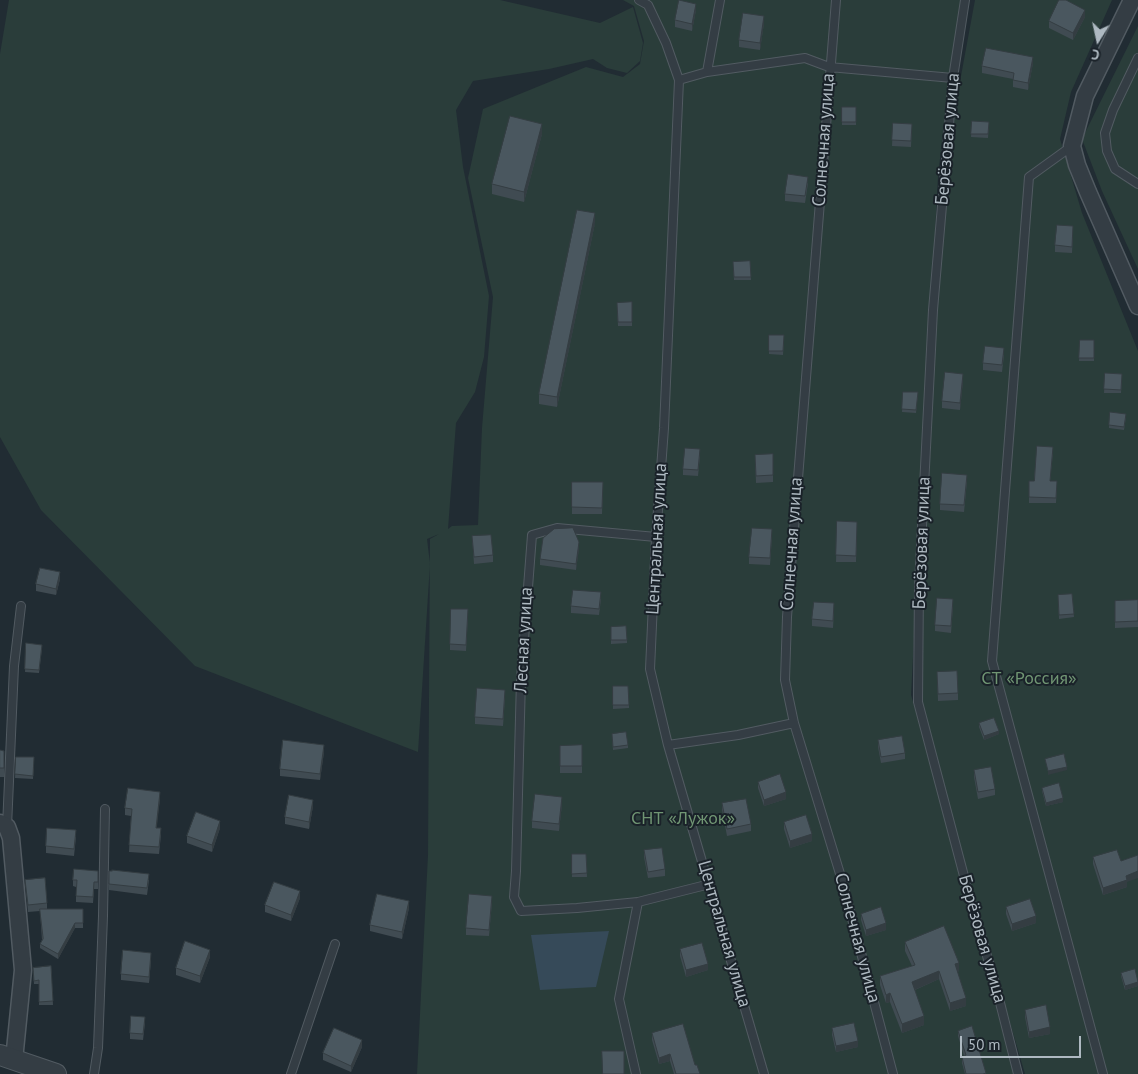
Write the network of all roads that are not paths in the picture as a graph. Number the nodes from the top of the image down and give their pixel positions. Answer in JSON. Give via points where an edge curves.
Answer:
{"nodes":[{"id":1,"x":639,"y":0,"type":"edge"},
{"id":2,"x":720,"y":0,"type":"edge"},
{"id":3,"x":836,"y":0,"type":"edge"},
{"id":4,"x":965,"y":0,"type":"edge"},
{"id":5,"x":1132,"y":0,"type":"edge"},
{"id":6,"x":649,"y":2,"type":"edge"},
{"id":7,"x":1138,"y":58,"type":"edge"},
{"id":8,"x":830,"y":67,"type":"junction"},
{"id":9,"x":707,"y":72,"type":"junction"},
{"id":10,"x":953,"y":78,"type":"junction"},
{"id":11,"x":679,"y":80,"type":"junction"},
{"id":12,"x":1072,"y":146,"type":"junction"},
{"id":13,"x":1138,"y":184,"type":"edge"},
{"id":14,"x":1138,"y":306,"type":"edge"},
{"id":15,"x":656,"y":537,"type":"junction"},
{"id":16,"x":21,"y":606,"type":"dead end"},
{"id":17,"x":794,"y":723,"type":"junction"},
{"id":18,"x":668,"y":745,"type":"junction"},
{"id":19,"x":105,"y":809,"type":"dead end"},
{"id":20,"x":4,"y":825,"type":"edge"},
{"id":21,"x":710,"y":884,"type":"junction"},
{"id":22,"x":638,"y":902,"type":"junction"},
{"id":23,"x":335,"y":944,"type":"dead end"},
{"id":24,"x":7,"y":1057,"type":"edge"},
{"id":25,"x":56,"y":1074,"type":"edge"},
{"id":26,"x":94,"y":1074,"type":"edge"},
{"id":27,"x":291,"y":1074,"type":"edge"},
{"id":28,"x":636,"y":1074,"type":"edge"},
{"id":29,"x":764,"y":1074,"type":"edge"},
{"id":30,"x":893,"y":1074,"type":"edge"},
{"id":31,"x":1018,"y":1074,"type":"edge"},
{"id":32,"x":1103,"y":1074,"type":"edge"}],
"edges":[{"from":1,"to":6,"type":"lane","name":"Центральная улица"},
{"from":2,"to":9,"type":"lane"},
{"from":3,"to":8,"type":"lane","name":"Солнечная улица"},
{"from":4,"to":10,"type":"lane","name":"Берёзовая улица"},
{"from":5,"to":12,"type":"street","via":[[1085,96]]},
{"from":6,"to":11,"type":"lane","name":"Центральная улица"},
{"from":7,"to":13,"type":"lane","via":[[1105,133],[1107,151],[1115,169]]},
{"from":8,"to":9,"type":"lane","via":[[805,58]]},
{"from":8,"to":10,"type":"lane"},
{"from":8,"to":17,"type":"lane","name":"Солнечная улица","via":[[787,617],[785,680]]},
{"from":9,"to":11,"type":"lane"},
{"from":10,"to":31,"type":"lane","name":"Берёзовая улица","via":[[933,310],[919,584],[918,702]]},
{"from":11,"to":15,"type":"lane","name":"Центральная улица","via":[[664,428]]},
{"from":12,"to":14,"type":"street","via":[[1088,192]]},
{"from":12,"to":32,"type":"lane","via":[[1029,176],[992,661]]},
{"from":15,"to":18,"type":"lane","name":"Центральная улица","via":[[650,669]]},
{"from":15,"to":22,"type":"lane","name":"Лесная улица","via":[[558,528],[532,535],[522,679],[514,897],[521,911]]},
{"from":16,"to":20,"type":"lane"},
{"from":17,"to":18,"type":"lane"},
{"from":17,"to":30,"type":"lane","name":"Солнечная улица","via":[[841,877]]},
{"from":18,"to":21,"type":"lane","name":"Центральная улица"},
{"from":19,"to":26,"type":"lane","via":[[98,1048]]},
{"from":20,"to":24,"type":"street","via":[[11,838],[22,970]]},
{"from":21,"to":22,"type":"lane"},
{"from":21,"to":29,"type":"lane","name":"Центральная улица"},
{"from":22,"to":28,"type":"lane","via":[[619,999]]},
{"from":23,"to":27,"type":"lane"},
{"from":24,"to":25,"type":"street"}]}
